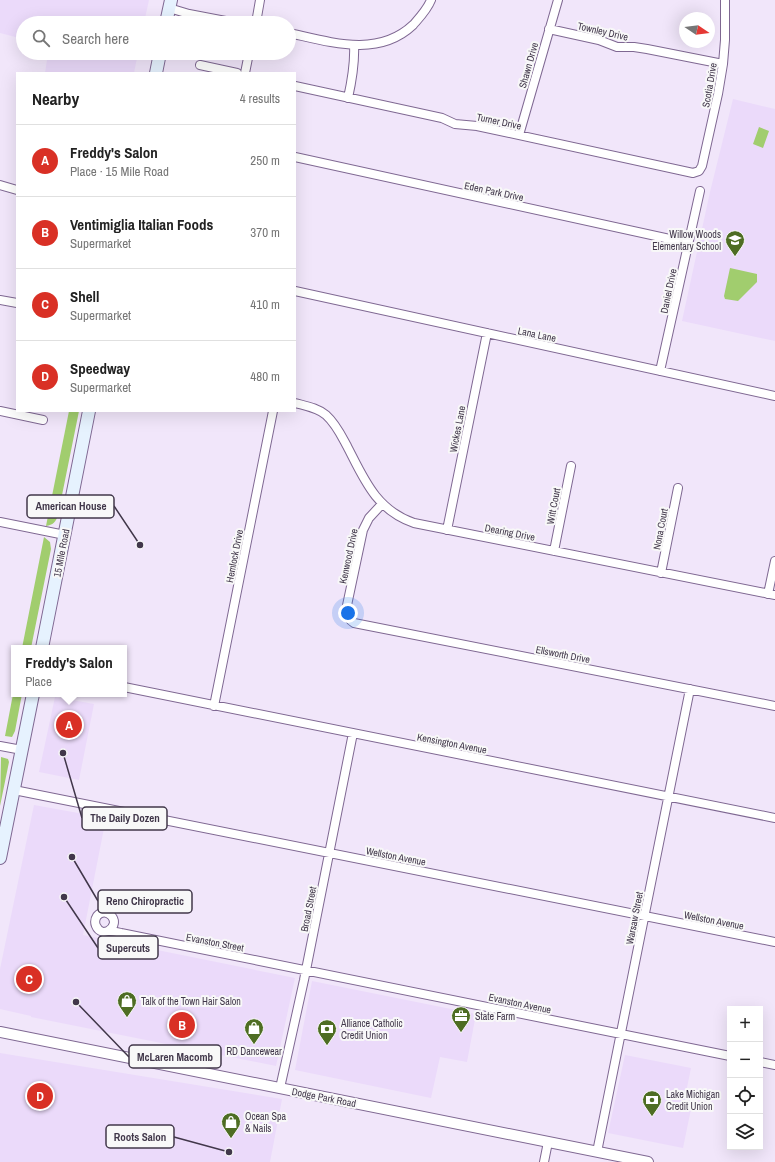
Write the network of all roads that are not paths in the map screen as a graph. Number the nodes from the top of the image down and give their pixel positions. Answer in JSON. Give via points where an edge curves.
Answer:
{"nodes":[{"id":1,"x":260,"y":0,"type":"edge"},
{"id":2,"x":431,"y":0,"type":"edge"},
{"id":3,"x":558,"y":0,"type":"edge"},
{"id":4,"x":726,"y":0,"type":"edge"},
{"id":5,"x":170,"y":4,"type":"edge"},
{"id":6,"x":167,"y":16,"type":"edge"},
{"id":7,"x":199,"y":16,"type":"edge"},
{"id":8,"x":257,"y":16,"type":"edge"},
{"id":9,"x":549,"y":30,"type":"junction"},
{"id":10,"x":296,"y":35,"type":"edge"},
{"id":11,"x":354,"y":45,"type":"junction"},
{"id":12,"x":159,"y":60,"type":"edge"},
{"id":13,"x":248,"y":60,"type":"edge"},
{"id":14,"x":723,"y":64,"type":"junction"},
{"id":15,"x":200,"y":65,"type":"dead end"},
{"id":16,"x":156,"y":72,"type":"edge"},
{"id":17,"x":232,"y":72,"type":"edge"},
{"id":18,"x":245,"y":72,"type":"edge"},
{"id":19,"x":296,"y":86,"type":"edge"},
{"id":20,"x":348,"y":98,"type":"junction"},
{"id":21,"x":519,"y":135,"type":"junction"},
{"id":22,"x":296,"y":157,"type":"edge"},
{"id":23,"x":699,"y":171,"type":"joint"},
{"id":24,"x":0,"y":185,"type":"edge"},
{"id":25,"x":16,"y":190,"type":"edge"},
{"id":26,"x":700,"y":192,"type":"dead end"},
{"id":27,"x":688,"y":243,"type":"junction"},
{"id":28,"x":296,"y":291,"type":"edge"},
{"id":29,"x":0,"y":300,"type":"edge"},
{"id":30,"x":16,"y":303,"type":"edge"},
{"id":31,"x":487,"y":333,"type":"junction"},
{"id":32,"x":660,"y":371,"type":"junction"},
{"id":33,"x":775,"y":396,"type":"edge"},
{"id":34,"x":296,"y":404,"type":"edge"},
{"id":35,"x":0,"y":411,"type":"edge"},
{"id":36,"x":89,"y":412,"type":"edge"},
{"id":37,"x":273,"y":412,"type":"edge"},
{"id":38,"x":43,"y":420,"type":"dead end"},
{"id":39,"x":571,"y":466,"type":"dead end"},
{"id":40,"x":678,"y":488,"type":"dead end"},
{"id":41,"x":382,"y":504,"type":"junction"},
{"id":42,"x":0,"y":522,"type":"edge"},
{"id":43,"x":447,"y":530,"type":"junction"},
{"id":44,"x":65,"y":535,"type":"junction"},
{"id":45,"x":554,"y":551,"type":"junction"},
{"id":46,"x":775,"y":561,"type":"edge"},
{"id":47,"x":661,"y":573,"type":"junction"},
{"id":48,"x":772,"y":595,"type":"edge"},
{"id":49,"x":348,"y":618,"type":"joint"},
{"id":50,"x":43,"y":645,"type":"edge"},
{"id":51,"x":127,"y":688,"type":"edge"},
{"id":52,"x":690,"y":689,"type":"junction"},
{"id":53,"x":32,"y":697,"type":"edge"},
{"id":54,"x":214,"y":706,"type":"junction"},
{"id":55,"x":775,"y":706,"type":"edge"},
{"id":56,"x":353,"y":733,"type":"junction"},
{"id":57,"x":0,"y":746,"type":"edge"},
{"id":58,"x":22,"y":750,"type":"junction"},
{"id":59,"x":14,"y":790,"type":"junction"},
{"id":60,"x":668,"y":797,"type":"junction"},
{"id":61,"x":775,"y":818,"type":"edge"},
{"id":62,"x":329,"y":853,"type":"junction"},
{"id":63,"x":0,"y":858,"type":"edge"},
{"id":64,"x":644,"y":916,"type":"junction"},
{"id":65,"x":114,"y":922,"type":"junction"},
{"id":66,"x":108,"y":931,"type":"junction"},
{"id":67,"x":122,"y":933,"type":"junction"},
{"id":68,"x":775,"y":942,"type":"edge"},
{"id":69,"x":306,"y":970,"type":"junction"},
{"id":70,"x":0,"y":1032,"type":"edge"},
{"id":71,"x":621,"y":1034,"type":"junction"},
{"id":72,"x":727,"y":1055,"type":"edge"},
{"id":73,"x":763,"y":1063,"type":"edge"},
{"id":74,"x":775,"y":1065,"type":"edge"},
{"id":75,"x":280,"y":1088,"type":"junction"},
{"id":76,"x":548,"y":1142,"type":"junction"},
{"id":77,"x":597,"y":1152,"type":"junction"},
{"id":78,"x":544,"y":1162,"type":"edge"},
{"id":79,"x":648,"y":1162,"type":"edge"}],
"edges":[{"from":1,"to":8,"type":"street"},
{"from":2,"to":11,"type":"street","via":[[420,18],[399,36],[381,43]]},
{"from":3,"to":9,"type":"street","name":"Shawn Drive"},
{"from":4,"to":14,"type":"street","name":"Scotia Drive"},
{"from":5,"to":6,"type":"main road"},
{"from":5,"to":7,"type":"street","via":[[189,14]]},
{"from":9,"to":14,"type":"street","name":"Townley Drive","via":[[599,40],[622,48],[634,47]]},
{"from":9,"to":21,"type":"street","name":"Shawn Drive"},
{"from":10,"to":11,"type":"street"},
{"from":11,"to":20,"type":"street","via":[[355,56]]},
{"from":12,"to":16,"type":"main road"},
{"from":13,"to":18,"type":"street"},
{"from":14,"to":23,"type":"street","name":"Scotia Drive"},
{"from":15,"to":17,"type":"street"},
{"from":19,"to":20,"type":"street","name":"Turner Drive"},
{"from":20,"to":21,"type":"street","name":"Turner Drive","via":[[442,118],[455,124]]},
{"from":21,"to":23,"type":"street","name":"Turner Drive","via":[[686,172]]},
{"from":22,"to":27,"type":"street","name":"Eden Park Drive"},
{"from":24,"to":25,"type":"street"},
{"from":26,"to":27,"type":"street","name":"Daniel Drive"},
{"from":27,"to":32,"type":"street","name":"Daniel Drive"},
{"from":28,"to":31,"type":"street","name":"Lana Lane"},
{"from":29,"to":30,"type":"street"},
{"from":31,"to":32,"type":"street","name":"Lana Lane"},
{"from":31,"to":43,"type":"street","name":"Wickes Lane"},
{"from":32,"to":33,"type":"street","name":"Lana Lane"},
{"from":34,"to":41,"type":"street","name":"Dearing Drive","via":[[326,415],[366,484]]},
{"from":35,"to":38,"type":"street"},
{"from":36,"to":44,"type":"main road","name":"15 Mile Road"},
{"from":37,"to":54,"type":"street","name":"Hemlock Drive"},
{"from":39,"to":45,"type":"street","name":"Witt Court"},
{"from":40,"to":47,"type":"street","name":"Nona Court"},
{"from":41,"to":43,"type":"street","name":"Dearing Drive","via":[[405,520]]},
{"from":41,"to":49,"type":"street","name":"Kenwood Drive","via":[[368,518],[363,530],[346,610]]},
{"from":42,"to":44,"type":"street"},
{"from":43,"to":45,"type":"street","name":"Dearing Drive"},
{"from":44,"to":50,"type":"main road","name":"15 Mile Road"},
{"from":45,"to":47,"type":"street","name":"Dearing Drive"},
{"from":46,"to":48,"type":"street"},
{"from":47,"to":48,"type":"street","name":"Dearing Drive"},
{"from":49,"to":52,"type":"street","name":"Ellsworth Drive","via":[[354,623]]},
{"from":51,"to":54,"type":"street","name":"Kensington Avenue"},
{"from":52,"to":55,"type":"street","name":"Ellsworth Drive"},
{"from":52,"to":60,"type":"street","name":"Warsaw Street"},
{"from":53,"to":58,"type":"main road"},
{"from":54,"to":56,"type":"street","name":"Kensington Avenue"},
{"from":56,"to":60,"type":"street","name":"Kensington Avenue"},
{"from":56,"to":62,"type":"street","name":"Broad Street"},
{"from":57,"to":58,"type":"street"},
{"from":58,"to":59,"type":"main road"},
{"from":59,"to":62,"type":"street","name":"Wellston Avenue"},
{"from":59,"to":63,"type":"main road"},
{"from":60,"to":61,"type":"street","name":"Kensington Avenue"},
{"from":60,"to":64,"type":"street","name":"Warsaw Street"},
{"from":62,"to":64,"type":"street","name":"Wellston Avenue"},
{"from":62,"to":69,"type":"street","name":"Broad Street"},
{"from":64,"to":68,"type":"street","name":"Wellston Avenue"},
{"from":64,"to":71,"type":"street","name":"Warsaw Street"},
{"from":65,"to":66,"type":"street"},
{"from":65,"to":66,"type":"street","via":[[109,914],[97,916],[97,928],[102,932]]},
{"from":65,"to":67,"type":"street"},
{"from":66,"to":67,"type":"street","name":"Evanston Street"},
{"from":67,"to":69,"type":"street","name":"Evanston Street"},
{"from":69,"to":71,"type":"street","name":"Evanston Avenue"},
{"from":69,"to":75,"type":"street","name":"Broad Street"},
{"from":70,"to":75,"type":"street","name":"Dodge Park Road"},
{"from":71,"to":72,"type":"street","name":"Evanston Avenue"},
{"from":71,"to":77,"type":"street","name":"Warsaw Street"},
{"from":73,"to":74,"type":"street"},
{"from":75,"to":76,"type":"street","name":"Dodge Park Road"},
{"from":76,"to":77,"type":"street","name":"Dodge Park Road"},
{"from":76,"to":78,"type":"street"},
{"from":77,"to":79,"type":"street","name":"Dodge Park Road"}]}
